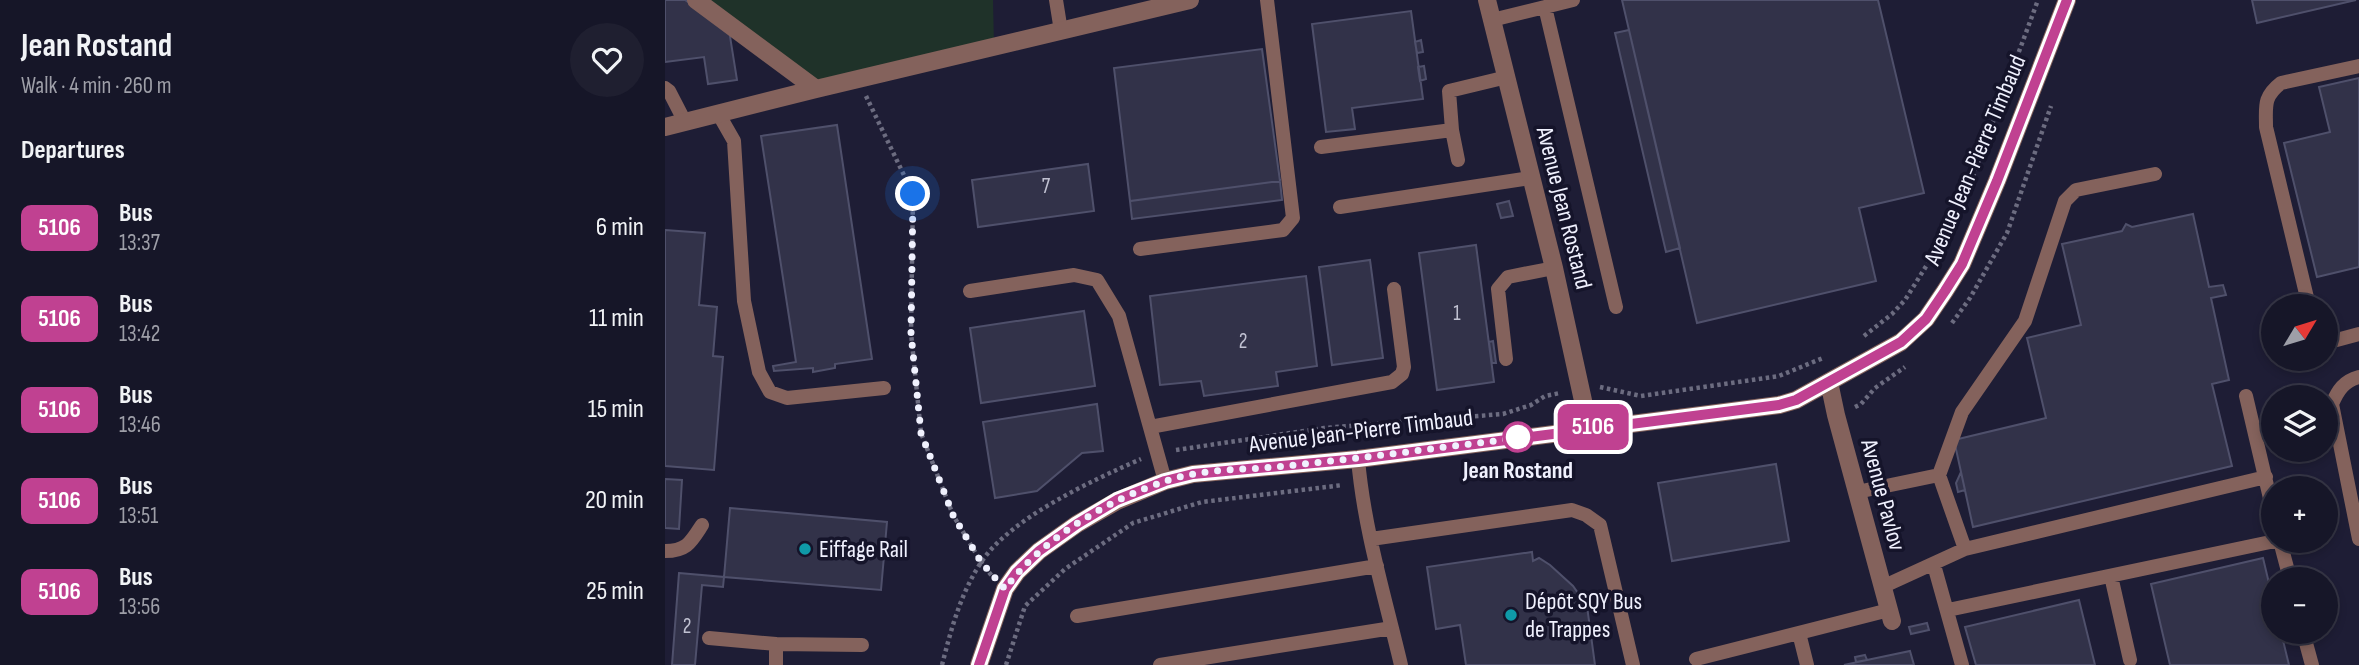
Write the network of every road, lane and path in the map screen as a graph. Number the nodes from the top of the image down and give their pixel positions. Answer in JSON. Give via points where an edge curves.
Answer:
{"nodes":[{"id":1,"x":696,"y":0,"type":"edge"},
{"id":2,"x":1056,"y":0,"type":"edge"},
{"id":3,"x":1190,"y":0,"type":"edge"},
{"id":4,"x":1267,"y":0,"type":"edge"},
{"id":5,"x":1487,"y":0,"type":"edge"},
{"id":6,"x":1573,"y":0,"type":"edge"},
{"id":7,"x":2038,"y":0,"type":"edge"},
{"id":8,"x":2067,"y":0,"type":"edge"},
{"id":9,"x":1545,"y":7,"type":"junction"},
{"id":10,"x":1492,"y":20,"type":"junction"},
{"id":11,"x":1061,"y":30,"type":"junction"},
{"id":12,"x":2359,"y":66,"type":"edge"},
{"id":13,"x":1507,"y":78,"type":"junction"},
{"id":14,"x":857,"y":79,"type":"junction"},
{"id":15,"x":665,"y":88,"type":"edge"},
{"id":16,"x":816,"y":89,"type":"junction"},
{"id":17,"x":718,"y":113,"type":"junction"},
{"id":18,"x":685,"y":122,"type":"junction"},
{"id":19,"x":665,"y":127,"type":"edge"},
{"id":20,"x":1452,"y":130,"type":"junction"},
{"id":21,"x":1321,"y":147,"type":"dead end"},
{"id":22,"x":1458,"y":160,"type":"dead end"},
{"id":23,"x":2155,"y":174,"type":"dead end"},
{"id":24,"x":1530,"y":178,"type":"junction"},
{"id":25,"x":1964,"y":200,"type":"dead end"},
{"id":26,"x":1340,"y":207,"type":"dead end"},
{"id":27,"x":1959,"y":213,"type":"dead end"},
{"id":28,"x":1140,"y":249,"type":"dead end"},
{"id":29,"x":1554,"y":268,"type":"junction"},
{"id":30,"x":1394,"y":289,"type":"dead end"},
{"id":31,"x":970,"y":291,"type":"dead end"},
{"id":32,"x":2306,"y":294,"type":"edge"},
{"id":33,"x":1616,"y":307,"type":"dead end"},
{"id":34,"x":2359,"y":334,"type":"edge"},
{"id":35,"x":1862,"y":338,"type":"dead end"},
{"id":36,"x":2338,"y":340,"type":"edge"},
{"id":37,"x":1831,"y":355,"type":"dead end"},
{"id":38,"x":1506,"y":359,"type":"dead end"},
{"id":39,"x":2359,"y":377,"type":"edge"},
{"id":40,"x":1829,"y":382,"type":"junction"},
{"id":41,"x":1600,"y":387,"type":"dead end"},
{"id":42,"x":884,"y":388,"type":"dead end"},
{"id":43,"x":2246,"y":397,"type":"dead end"},
{"id":44,"x":1150,"y":427,"type":"junction"},
{"id":45,"x":1589,"y":428,"type":"junction"},
{"id":46,"x":1358,"y":459,"type":"junction"},
{"id":47,"x":1939,"y":475,"type":"junction"},
{"id":48,"x":2266,"y":476,"type":"edge"},
{"id":49,"x":2261,"y":478,"type":"edge"},
{"id":50,"x":1165,"y":481,"type":"junction"},
{"id":51,"x":1325,"y":487,"type":"dead end"},
{"id":52,"x":1857,"y":492,"type":"junction"},
{"id":53,"x":702,"y":525,"type":"dead end"},
{"id":54,"x":1371,"y":539,"type":"junction"},
{"id":55,"x":2359,"y":539,"type":"edge"},
{"id":56,"x":2261,"y":545,"type":"edge"},
{"id":57,"x":1965,"y":549,"type":"junction"},
{"id":58,"x":665,"y":551,"type":"edge"},
{"id":59,"x":1934,"y":565,"type":"junction"},
{"id":60,"x":1377,"y":566,"type":"junction"},
{"id":61,"x":2111,"y":576,"type":"junction"},
{"id":62,"x":1882,"y":587,"type":"junction"},
{"id":63,"x":1005,"y":589,"type":"junction"},
{"id":64,"x":1948,"y":610,"type":"junction"},
{"id":65,"x":1890,"y":615,"type":"joint"},
{"id":66,"x":1077,"y":616,"type":"dead end"},
{"id":67,"x":1392,"y":628,"type":"junction"},
{"id":68,"x":1799,"y":633,"type":"junction"},
{"id":69,"x":709,"y":638,"type":"dead end"},
{"id":70,"x":775,"y":644,"type":"junction"},
{"id":71,"x":2306,"y":644,"type":"edge"},
{"id":72,"x":862,"y":645,"type":"dead end"},
{"id":73,"x":1696,"y":659,"type":"dead end"},
{"id":74,"x":2130,"y":660,"type":"dead end"},
{"id":75,"x":776,"y":665,"type":"edge"},
{"id":76,"x":979,"y":665,"type":"edge"},
{"id":77,"x":1006,"y":665,"type":"edge"},
{"id":78,"x":1160,"y":665,"type":"edge"},
{"id":79,"x":1401,"y":665,"type":"edge"},
{"id":80,"x":1633,"y":665,"type":"edge"},
{"id":81,"x":1807,"y":665,"type":"edge"},
{"id":82,"x":1962,"y":665,"type":"edge"},
{"id":83,"x":2312,"y":665,"type":"edge"}],
"edges":[{"from":1,"to":16,"type":"street"},
{"from":2,"to":11,"type":"lane"},
{"from":3,"to":11,"type":"street"},
{"from":4,"to":28,"type":"lane","via":[[1293,218],[1283,230]]},
{"from":5,"to":10,"type":"street","name":"Avenue Jean Rostand"},
{"from":6,"to":9,"type":"lane"},
{"from":7,"to":25,"type":"path"},
{"from":8,"to":40,"type":"street","name":"Avenue Jean-Pierre Timbaud","via":[[1962,264],[1926,319],[1901,342]]},
{"from":9,"to":10,"type":"lane"},
{"from":9,"to":33,"type":"lane"},
{"from":10,"to":13,"type":"street","name":"Avenue Jean Rostand"},
{"from":11,"to":14,"type":"street"},
{"from":12,"to":32,"type":"lane","via":[[2281,83],[2266,102],[2266,127]]},
{"from":13,"to":20,"type":"lane","via":[[1448,91]]},
{"from":13,"to":24,"type":"street","name":"Avenue Jean Rostand"},
{"from":14,"to":16,"type":"street"},
{"from":14,"to":63,"type":"path","via":[[913,194],[911,333],[921,433],[953,515],[981,562]]},
{"from":15,"to":18,"type":"lane"},
{"from":16,"to":17,"type":"street"},
{"from":17,"to":18,"type":"street"},
{"from":17,"to":42,"type":"lane","via":[[734,141],[744,301],[759,372],[770,392],[787,398]]},
{"from":18,"to":19,"type":"street"},
{"from":20,"to":21,"type":"lane"},
{"from":20,"to":22,"type":"lane"},
{"from":23,"to":47,"type":"lane","via":[[2076,190],[2065,201],[2025,321],[1962,412]]},
{"from":24,"to":26,"type":"lane"},
{"from":24,"to":29,"type":"street","name":"Avenue Jean Rostand"},
{"from":27,"to":35,"type":"path","via":[[1905,300]]},
{"from":29,"to":38,"type":"lane","via":[[1508,277],[1498,289]]},
{"from":29,"to":45,"type":"street","name":"Avenue Jean Rostand"},
{"from":30,"to":44,"type":"lane","via":[[1404,367],[1392,382]]},
{"from":31,"to":44,"type":"lane","via":[[1074,275],[1097,280],[1119,316]]},
{"from":34,"to":36,"type":"lane"},
{"from":37,"to":41,"type":"path","via":[[1779,376],[1693,389],[1641,396]]},
{"from":39,"to":55,"type":"lane","via":[[2349,380],[2332,404]]},
{"from":40,"to":45,"type":"street","name":"Avenue Jean-Pierre Timbaud","via":[[1779,405]]},
{"from":40,"to":52,"type":"street","name":"Avenue Pavlov"},
{"from":43,"to":48,"type":"lane"},
{"from":44,"to":50,"type":"lane"},
{"from":45,"to":46,"type":"street","name":"Avenue Jean-Pierre Timbaud"},
{"from":46,"to":50,"type":"street","name":"Avenue Jean-Pierre Timbaud","via":[[1193,474]]},
{"from":46,"to":54,"type":"lane"},
{"from":47,"to":52,"type":"lane"},
{"from":47,"to":57,"type":"lane"},
{"from":49,"to":57,"type":"lane"},
{"from":50,"to":63,"type":"street","name":"Avenue Jean-Pierre Timbaud","via":[[1117,500],[1077,524],[1039,551]]},
{"from":51,"to":77,"type":"path","via":[[1202,502],[1133,523],[1065,569],[1025,606]]},
{"from":52,"to":62,"type":"street","name":"Avenue Pavlov"},
{"from":53,"to":58,"type":"lane","via":[[680,551]]},
{"from":54,"to":60,"type":"lane"},
{"from":54,"to":80,"type":"lane","via":[[1572,510],[1586,515],[1600,525]]},
{"from":56,"to":61,"type":"lane"},
{"from":57,"to":59,"type":"lane"},
{"from":59,"to":62,"type":"lane"},
{"from":59,"to":64,"type":"lane"},
{"from":60,"to":66,"type":"lane"},
{"from":60,"to":67,"type":"lane"},
{"from":61,"to":64,"type":"lane"},
{"from":61,"to":74,"type":"lane"},
{"from":62,"to":65,"type":"street","name":"Avenue Pavlov"},
{"from":63,"to":76,"type":"street","name":"Avenue Jean-Pierre Timbaud"},
{"from":64,"to":82,"type":"lane"},
{"from":65,"to":68,"type":"lane"},
{"from":67,"to":78,"type":"lane"},
{"from":67,"to":79,"type":"lane"},
{"from":68,"to":73,"type":"lane"},
{"from":68,"to":81,"type":"lane"},
{"from":69,"to":70,"type":"lane"},
{"from":70,"to":72,"type":"lane"},
{"from":70,"to":75,"type":"lane"},
{"from":71,"to":83,"type":"lane"}]}
